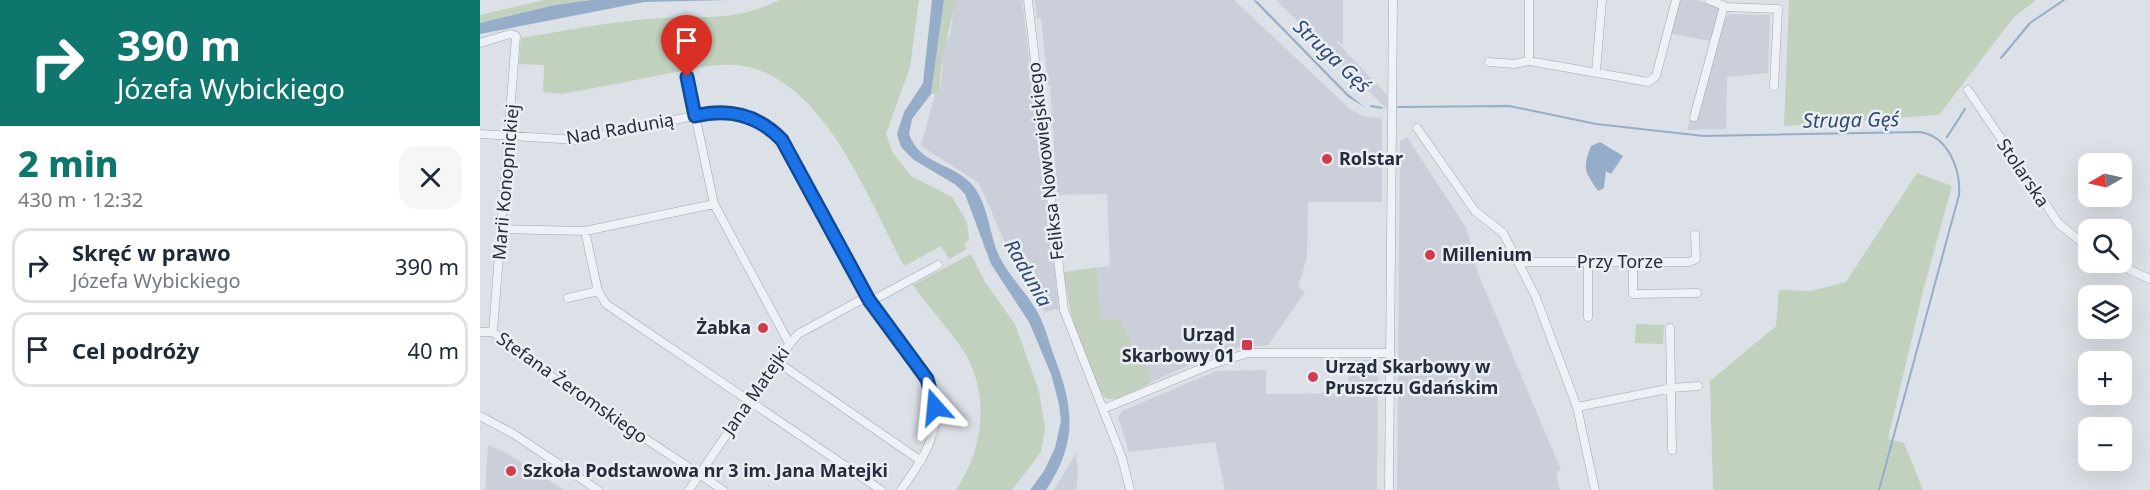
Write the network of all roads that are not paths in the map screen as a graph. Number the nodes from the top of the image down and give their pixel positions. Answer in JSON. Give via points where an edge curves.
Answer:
{"nodes":[{"id":1,"x":1028,"y":0,"type":"edge"},
{"id":2,"x":1393,"y":0,"type":"edge"},
{"id":3,"x":1529,"y":0,"type":"edge"},
{"id":4,"x":1602,"y":0,"type":"edge"},
{"id":5,"x":1676,"y":0,"type":"edge"},
{"id":6,"x":1708,"y":0,"type":"edge"},
{"id":7,"x":1724,"y":6,"type":"junction"},
{"id":8,"x":480,"y":43,"type":"edge"},
{"id":9,"x":1529,"y":61,"type":"junction"},
{"id":10,"x":1489,"y":62,"type":"dead end"},
{"id":11,"x":1596,"y":72,"type":"junction"},
{"id":12,"x":687,"y":77,"type":"dead end"},
{"id":13,"x":1774,"y":86,"type":"dead end"},
{"id":14,"x":1968,"y":90,"type":"dead end"},
{"id":15,"x":695,"y":116,"type":"junction"},
{"id":16,"x":1694,"y":117,"type":"dead end"},
{"id":17,"x":1417,"y":128,"type":"dead end"},
{"id":18,"x":480,"y":134,"type":"edge"},
{"id":19,"x":510,"y":137,"type":"junction"},
{"id":20,"x":714,"y":204,"type":"junction"},
{"id":21,"x":502,"y":229,"type":"junction"},
{"id":22,"x":585,"y":231,"type":"junction"},
{"id":23,"x":1695,"y":235,"type":"dead end"},
{"id":24,"x":2078,"y":239,"type":"edge"},
{"id":25,"x":1588,"y":263,"type":"junction"},
{"id":26,"x":1633,"y":263,"type":"junction"},
{"id":27,"x":938,"y":265,"type":"dead end"},
{"id":28,"x":1520,"y":265,"type":"junction"},
{"id":29,"x":2132,"y":271,"type":"edge"},
{"id":30,"x":2150,"y":279,"type":"edge"},
{"id":31,"x":598,"y":291,"type":"junction"},
{"id":32,"x":1697,"y":293,"type":"dead end"},
{"id":33,"x":568,"y":298,"type":"dead end"},
{"id":34,"x":869,"y":300,"type":"junction"},
{"id":35,"x":1588,"y":317,"type":"dead end"},
{"id":36,"x":1670,"y":328,"type":"dead end"},
{"id":37,"x":480,"y":332,"type":"edge"},
{"id":38,"x":493,"y":332,"type":"junction"},
{"id":39,"x":789,"y":342,"type":"junction"},
{"id":40,"x":1390,"y":353,"type":"junction"},
{"id":41,"x":776,"y":361,"type":"junction"},
{"id":42,"x":1698,"y":386,"type":"dead end"},
{"id":43,"x":1672,"y":388,"type":"junction"},
{"id":44,"x":749,"y":401,"type":"junction"},
{"id":45,"x":1577,"y":406,"type":"junction"},
{"id":46,"x":1103,"y":409,"type":"junction"},
{"id":47,"x":480,"y":416,"type":"edge"},
{"id":48,"x":1672,"y":450,"type":"dead end"},
{"id":49,"x":921,"y":461,"type":"junction"},
{"id":50,"x":699,"y":474,"type":"junction"},
{"id":51,"x":598,"y":490,"type":"edge"},
{"id":52,"x":689,"y":490,"type":"edge"},
{"id":53,"x":723,"y":490,"type":"edge"},
{"id":54,"x":881,"y":490,"type":"edge"},
{"id":55,"x":901,"y":490,"type":"edge"},
{"id":56,"x":1130,"y":490,"type":"edge"},
{"id":57,"x":1389,"y":490,"type":"edge"},
{"id":58,"x":1595,"y":490,"type":"edge"}],
"edges":[{"from":1,"to":46,"type":"street","name":"Feliksa Nowowiejskiego","via":[[1064,310]]},
{"from":2,"to":40,"type":"street"},
{"from":3,"to":9,"type":"street"},
{"from":4,"to":11,"type":"street"},
{"from":5,"to":11,"type":"street","via":[[1656,76],[1648,82]]},
{"from":6,"to":7,"type":"street"},
{"from":7,"to":13,"type":"street","via":[[1778,9]]},
{"from":7,"to":16,"type":"street"},
{"from":8,"to":19,"type":"street","name":"Marii Konopnickiej","via":[[515,33]]},
{"from":9,"to":10,"type":"street"},
{"from":9,"to":11,"type":"street"},
{"from":12,"to":15,"type":"street"},
{"from":14,"to":24,"type":"street","name":"Stolarska","via":[[2058,224]]},
{"from":15,"to":19,"type":"street","name":"Nad Radunią","via":[[577,140]]},
{"from":15,"to":20,"type":"street"},
{"from":15,"to":34,"type":"street","name":"Nad Radunią","via":[[739,114],[763,124],[782,140]]},
{"from":17,"to":28,"type":"street","via":[[1475,211],[1503,233]]},
{"from":18,"to":19,"type":"street","name":"Nad Radunią"},
{"from":19,"to":21,"type":"street","name":"Marii Konopnickiej"},
{"from":20,"to":22,"type":"street"},
{"from":20,"to":39,"type":"street"},
{"from":21,"to":22,"type":"street"},
{"from":21,"to":38,"type":"street","name":"Marii Konopnickiej"},
{"from":22,"to":31,"type":"street"},
{"from":23,"to":26,"type":"street","name":"Przy Torze","via":[[1694,260]]},
{"from":25,"to":26,"type":"street","name":"Przy Torze"},
{"from":25,"to":28,"type":"street","name":"Przy Torze"},
{"from":25,"to":35,"type":"street"},
{"from":26,"to":32,"type":"street","via":[[1633,294]]},
{"from":27,"to":34,"type":"street","name":"Jana Matejki"},
{"from":28,"to":45,"type":"street","via":[[1547,323]]},
{"from":29,"to":30,"type":"street"},
{"from":31,"to":33,"type":"street"},
{"from":31,"to":44,"type":"street","via":[[611,309]]},
{"from":34,"to":39,"type":"street","name":"Jana Matejki","via":[[807,327]]},
{"from":34,"to":49,"type":"street","name":"Nad Radunią","via":[[918,364],[933,392],[935,423]]},
{"from":36,"to":43,"type":"street"},
{"from":37,"to":38,"type":"street","name":"Stefana Żeromskiego"},
{"from":38,"to":50,"type":"street","name":"Stefana Żeromskiego","via":[[528,361]]},
{"from":39,"to":41,"type":"street","name":"Jana Matejki"},
{"from":40,"to":46,"type":"street","via":[[1248,353]]},
{"from":40,"to":57,"type":"street"},
{"from":41,"to":44,"type":"street","name":"Jana Matejki"},
{"from":41,"to":49,"type":"street"},
{"from":42,"to":43,"type":"street"},
{"from":43,"to":45,"type":"street"},
{"from":43,"to":48,"type":"street"},
{"from":44,"to":50,"type":"street","name":"Jana Matejki"},
{"from":44,"to":54,"type":"street"},
{"from":45,"to":58,"type":"street"},
{"from":46,"to":56,"type":"street","name":"Feliksa Nowowiejskiego"},
{"from":47,"to":51,"type":"street"},
{"from":49,"to":55,"type":"street","name":"Nad Radunią"},
{"from":50,"to":52,"type":"street","name":"Jana Matejki"},
{"from":50,"to":53,"type":"street","name":"Stefana Żeromskiego"}]}
